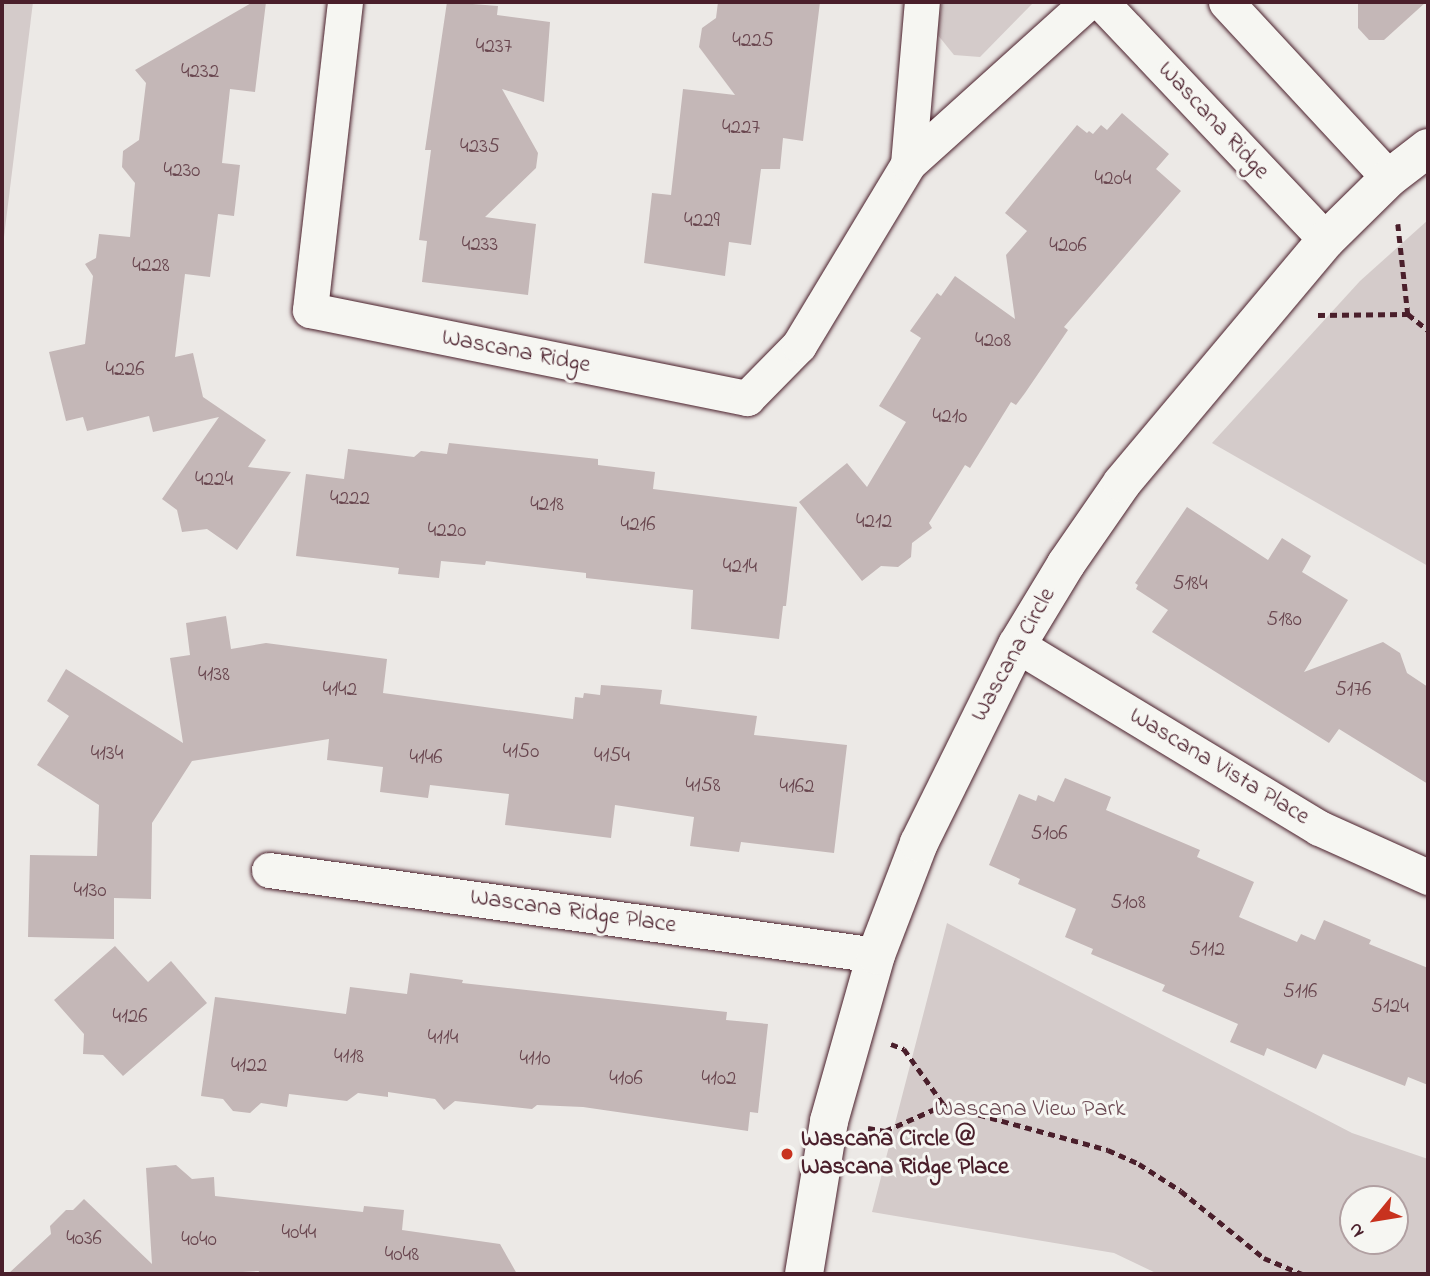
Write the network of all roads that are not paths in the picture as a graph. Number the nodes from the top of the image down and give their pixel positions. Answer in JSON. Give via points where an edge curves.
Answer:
{"nodes":[{"id":1,"x":345,"y":2,"type":"edge"},
{"id":2,"x":922,"y":2,"type":"edge"},
{"id":3,"x":1088,"y":2,"type":"edge"},
{"id":4,"x":1101,"y":2,"type":"edge"},
{"id":5,"x":1226,"y":2,"type":"edge"},
{"id":6,"x":1428,"y":148,"type":"edge"},
{"id":7,"x":908,"y":164,"type":"junction"},
{"id":8,"x":1389,"y":178,"type":"junction"},
{"id":9,"x":1326,"y":240,"type":"junction"},
{"id":10,"x":1017,"y":645,"type":"junction"},
{"id":11,"x":269,"y":870,"type":"dead end"},
{"id":12,"x":1428,"y":877,"type":"edge"},
{"id":13,"x":876,"y":955,"type":"junction"},
{"id":14,"x":804,"y":1274,"type":"edge"}],
"edges":[{"from":1,"to":7,"type":"street","name":"Wascana Ridge","via":[[310,310],[747,398],[799,345]]},
{"from":2,"to":7,"type":"street","name":"Wascana Ridge"},
{"from":3,"to":7,"type":"street","name":"Wascana Ridge"},
{"from":4,"to":9,"type":"street","name":"Wascana Ridge"},
{"from":5,"to":8,"type":"street"},
{"from":6,"to":8,"type":"street","name":"Wascana Circle"},
{"from":8,"to":9,"type":"street","name":"Wascana Circle"},
{"from":9,"to":10,"type":"street","name":"Wascana Circle","via":[[1122,483]]},
{"from":10,"to":12,"type":"street","name":"Wascana Vista Place","via":[[1319,828]]},
{"from":10,"to":13,"type":"street","name":"Wascana Circle","via":[[919,844]]},
{"from":11,"to":13,"type":"street","name":"Wascana Ridge Place"},
{"from":13,"to":14,"type":"street","name":"Wascana Circle","via":[[829,1121]]}]}
